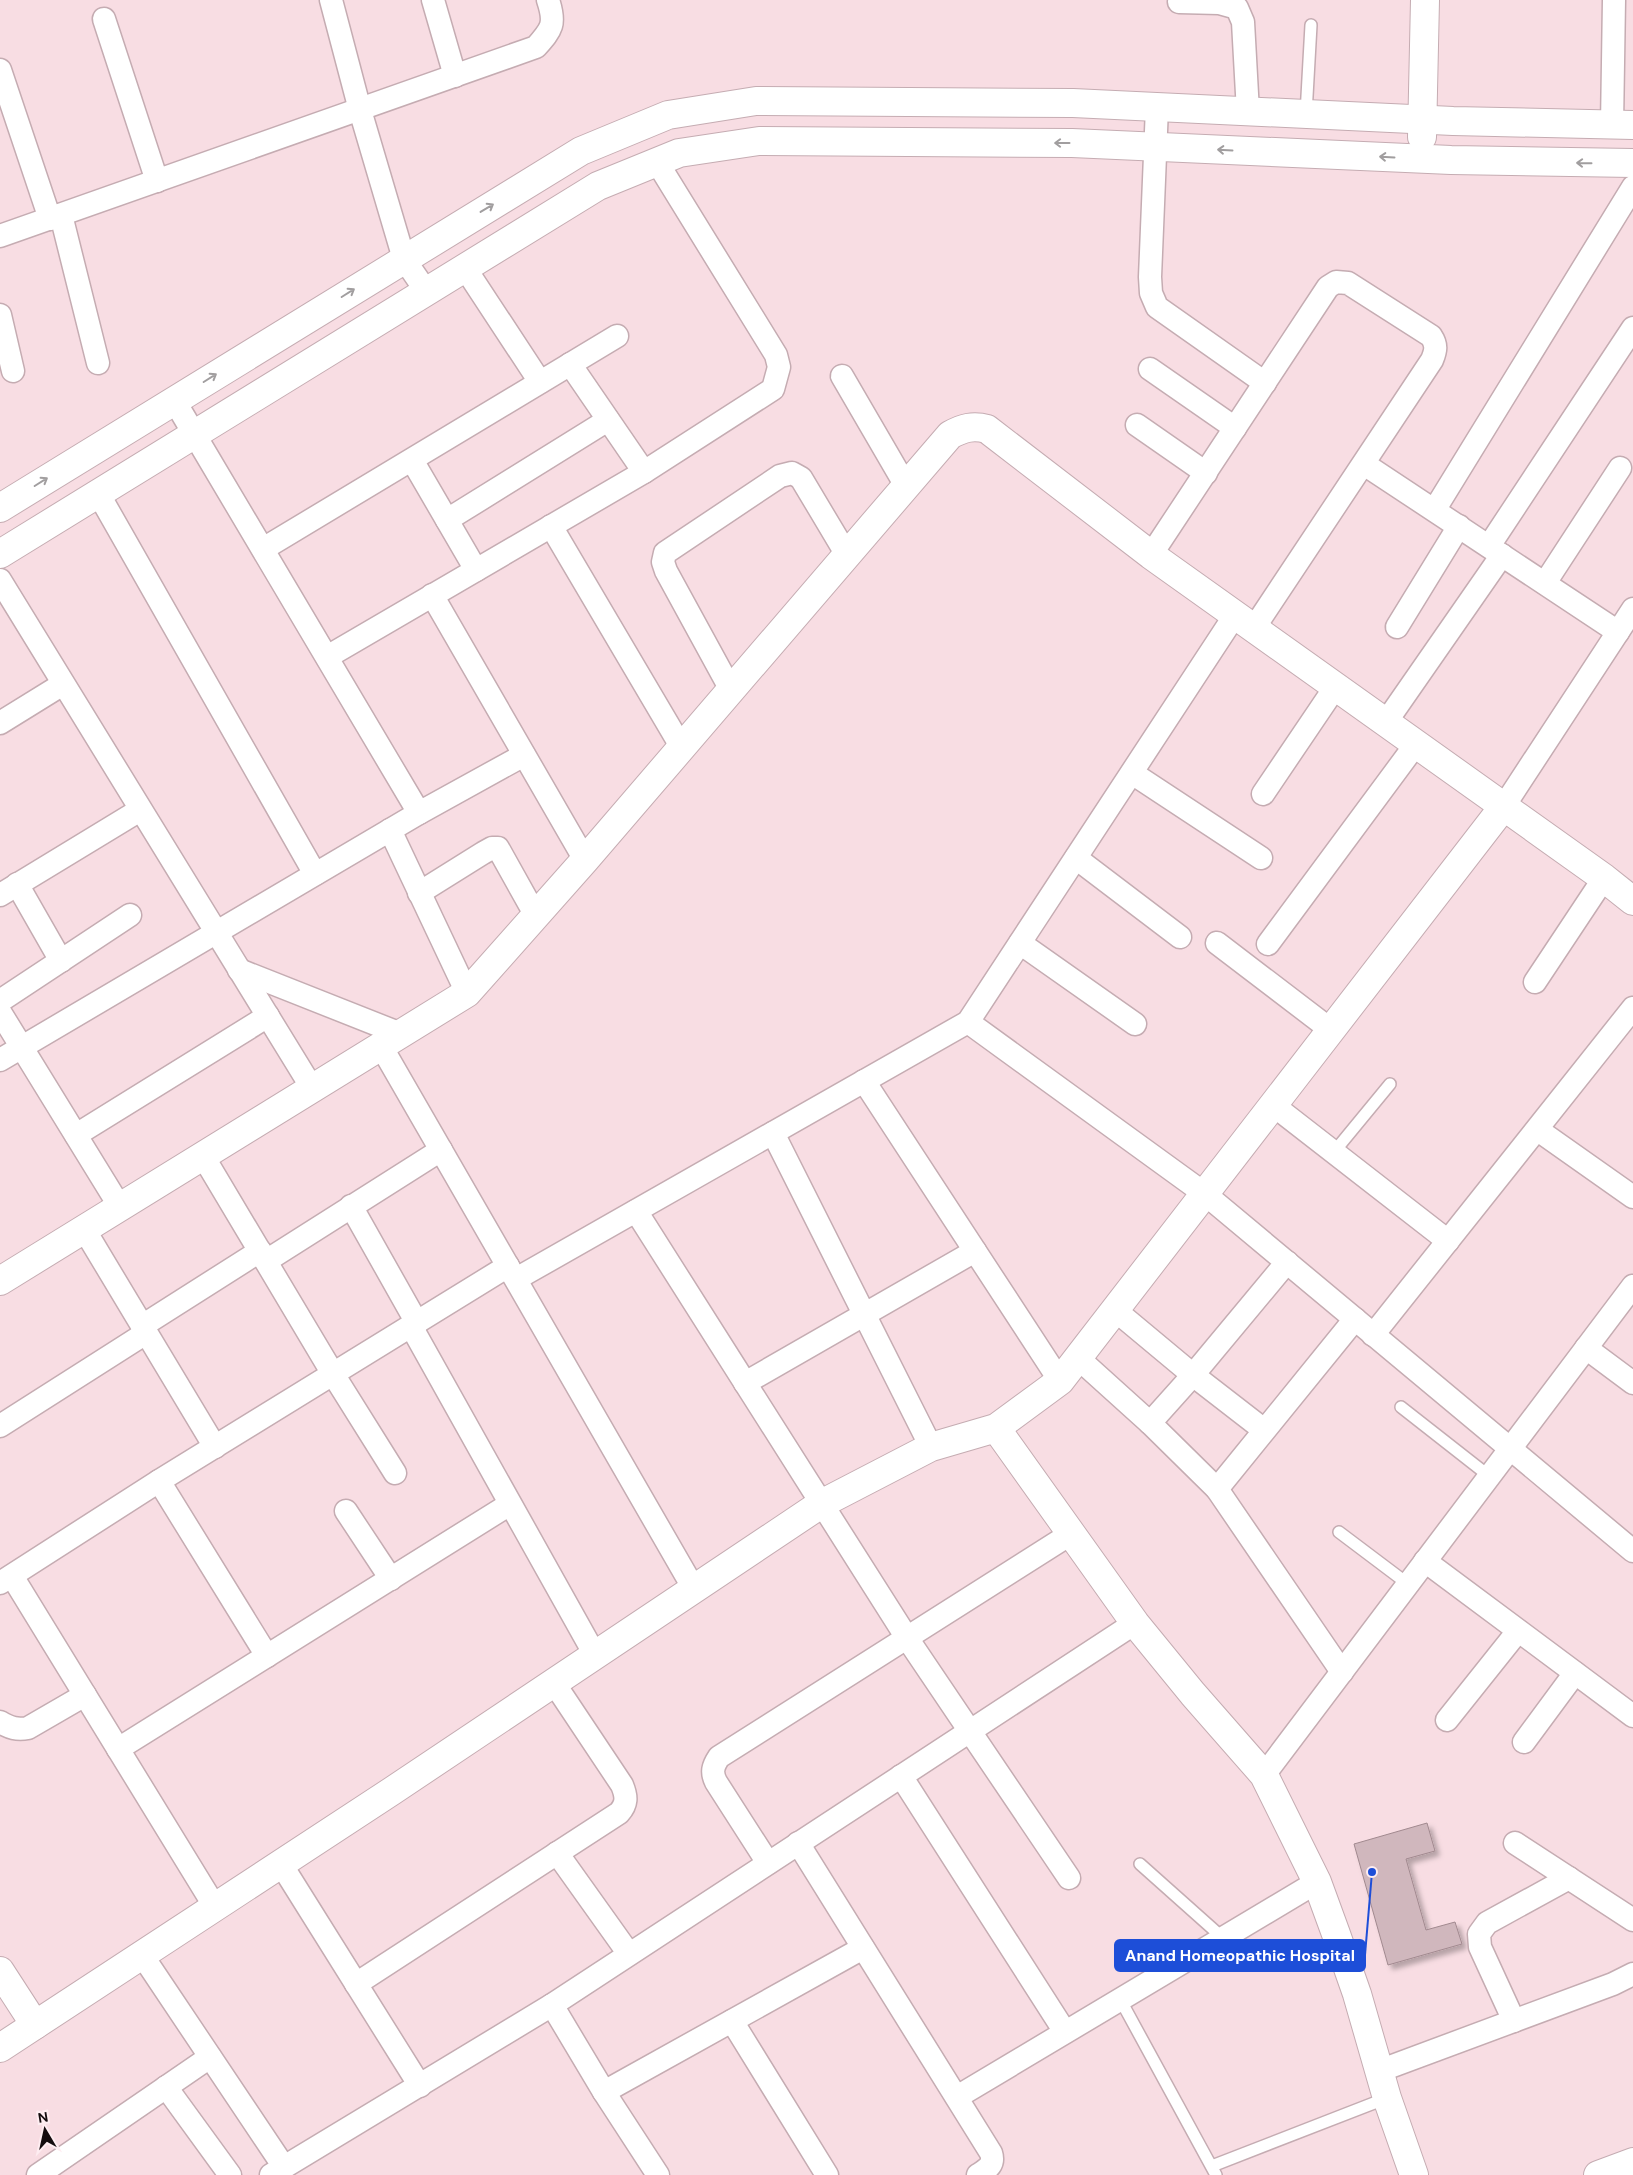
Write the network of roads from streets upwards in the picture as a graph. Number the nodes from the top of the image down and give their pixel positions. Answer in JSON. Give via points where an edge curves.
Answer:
{"nodes":[{"id":1,"x":331,"y":0,"type":"edge"},
{"id":2,"x":433,"y":0,"type":"edge"},
{"id":3,"x":548,"y":0,"type":"edge"},
{"id":4,"x":1425,"y":0,"type":"edge"},
{"id":5,"x":1614,"y":0,"type":"edge"},
{"id":6,"x":1179,"y":2,"type":"dead end"},
{"id":7,"x":104,"y":19,"type":"dead end"},
{"id":8,"x":0,"y":70,"type":"edge"},
{"id":9,"x":455,"y":76,"type":"junction"},
{"id":10,"x":1157,"y":108,"type":"junction"},
{"id":11,"x":360,"y":110,"type":"junction"},
{"id":12,"x":1248,"y":112,"type":"junction"},
{"id":13,"x":1423,"y":120,"type":"junction"},
{"id":14,"x":1622,"y":125,"type":"edge"},
{"id":15,"x":1156,"y":147,"type":"junction"},
{"id":16,"x":1421,"y":159,"type":"junction"},
{"id":17,"x":657,"y":162,"type":"junction"},
{"id":18,"x":1633,"y":164,"type":"edge"},
{"id":19,"x":158,"y":181,"type":"junction"},
{"id":20,"x":1633,"y":187,"type":"edge"},
{"id":21,"x":55,"y":216,"type":"junction"},
{"id":22,"x":0,"y":236,"type":"edge"},
{"id":23,"x":404,"y":259,"type":"junction"},
{"id":24,"x":465,"y":268,"type":"junction"},
{"id":25,"x":426,"y":291,"type":"junction"},
{"id":26,"x":0,"y":315,"type":"edge"},
{"id":27,"x":1633,"y":328,"type":"edge"},
{"id":28,"x":617,"y":336,"type":"dead end"},
{"id":29,"x":98,"y":363,"type":"dead end"},
{"id":30,"x":570,"y":364,"type":"junction"},
{"id":31,"x":1150,"y":369,"type":"dead end"},
{"id":32,"x":13,"y":371,"type":"dead end"},
{"id":33,"x":842,"y":376,"type":"dead end"},
{"id":34,"x":540,"y":382,"type":"junction"},
{"id":35,"x":1265,"y":382,"type":"junction"},
{"id":36,"x":174,"y":400,"type":"junction"},
{"id":37,"x":608,"y":420,"type":"junction"},
{"id":38,"x":1137,"y":425,"type":"dead end"},
{"id":39,"x":1236,"y":428,"type":"junction"},
{"id":40,"x":194,"y":434,"type":"junction"},
{"id":41,"x":412,"y":460,"type":"junction"},
{"id":42,"x":1364,"y":464,"type":"junction"},
{"id":43,"x":1620,"y":468,"type":"dead end"},
{"id":44,"x":644,"y":472,"type":"junction"},
{"id":45,"x":1206,"y":473,"type":"junction"},
{"id":46,"x":906,"y":486,"type":"junction"},
{"id":47,"x":98,"y":493,"type":"junction"},
{"id":48,"x":1,"y":505,"type":"edge"},
{"id":49,"x":1435,"y":510,"type":"junction"},
{"id":50,"x":447,"y":520,"type":"junction"},
{"id":51,"x":551,"y":526,"type":"junction"},
{"id":52,"x":1459,"y":526,"type":"junction"},
{"id":53,"x":263,"y":549,"type":"junction"},
{"id":54,"x":1496,"y":550,"type":"junction"},
{"id":55,"x":0,"y":554,"type":"edge"},
{"id":56,"x":847,"y":555,"type":"junction"},
{"id":57,"x":1151,"y":555,"type":"junction"},
{"id":58,"x":476,"y":570,"type":"junction"},
{"id":59,"x":0,"y":580,"type":"edge"},
{"id":60,"x":1545,"y":583,"type":"junction"},
{"id":61,"x":432,"y":595,"type":"junction"},
{"id":62,"x":1633,"y":609,"type":"edge"},
{"id":63,"x":1244,"y":622,"type":"junction"},
{"id":64,"x":1397,"y":627,"type":"dead end"},
{"id":65,"x":1618,"y":632,"type":"junction"},
{"id":66,"x":327,"y":656,"type":"junction"},
{"id":67,"x":63,"y":684,"type":"junction"},
{"id":68,"x":1336,"y":686,"type":"junction"},
{"id":69,"x":731,"y":690,"type":"junction"},
{"id":70,"x":1386,"y":722,"type":"junction"},
{"id":71,"x":0,"y":723,"type":"edge"},
{"id":72,"x":1416,"y":744,"type":"junction"},
{"id":73,"x":682,"y":748,"type":"junction"},
{"id":74,"x":524,"y":755,"type":"junction"},
{"id":75,"x":1132,"y":773,"type":"junction"},
{"id":76,"x":1263,"y":794,"type":"dead end"},
{"id":77,"x":1504,"y":806,"type":"junction"},
{"id":78,"x":140,"y":810,"type":"junction"},
{"id":79,"x":420,"y":813,"type":"junction"},
{"id":80,"x":390,"y":830,"type":"junction"},
{"id":81,"x":1076,"y":858,"type":"junction"},
{"id":82,"x":1261,"y":858,"type":"dead end"},
{"id":83,"x":585,"y":860,"type":"junction"},
{"id":84,"x":315,"y":874,"type":"junction"},
{"id":85,"x":1604,"y":878,"type":"junction"},
{"id":86,"x":9,"y":889,"type":"edge"},
{"id":87,"x":419,"y":893,"type":"junction"},
{"id":88,"x":1633,"y":901,"type":"edge"},
{"id":89,"x":130,"y":915,"type":"dead end"},
{"id":90,"x":536,"y":916,"type":"junction"},
{"id":91,"x":216,"y":933,"type":"junction"},
{"id":92,"x":1180,"y":937,"type":"dead end"},
{"id":93,"x":1020,"y":942,"type":"junction"},
{"id":94,"x":1217,"y":943,"type":"dead end"},
{"id":95,"x":1268,"y":944,"type":"dead end"},
{"id":96,"x":61,"y":961,"type":"junction"},
{"id":97,"x":239,"y":970,"type":"junction"},
{"id":98,"x":1534,"y":982,"type":"dead end"},
{"id":99,"x":467,"y":993,"type":"junction"},
{"id":100,"x":0,"y":1001,"type":"edge"},
{"id":101,"x":1633,"y":1008,"type":"edge"},
{"id":102,"x":0,"y":1012,"type":"edge"},
{"id":103,"x":268,"y":1016,"type":"junction"},
{"id":104,"x":968,"y":1022,"type":"junction"},
{"id":105,"x":1135,"y":1024,"type":"dead end"},
{"id":106,"x":1331,"y":1030,"type":"junction"},
{"id":107,"x":391,"y":1040,"type":"junction"},
{"id":108,"x":22,"y":1047,"type":"junction"},
{"id":109,"x":0,"y":1060,"type":"edge"},
{"id":110,"x":864,"y":1081,"type":"junction"},
{"id":111,"x":312,"y":1088,"type":"junction"},
{"id":112,"x":1273,"y":1105,"type":"junction"},
{"id":113,"x":1538,"y":1130,"type":"junction"},
{"id":114,"x":774,"y":1133,"type":"junction"},
{"id":115,"x":76,"y":1135,"type":"junction"},
{"id":116,"x":441,"y":1150,"type":"junction"},
{"id":117,"x":203,"y":1156,"type":"junction"},
{"id":118,"x":1205,"y":1194,"type":"junction"},
{"id":119,"x":1633,"y":1197,"type":"edge"},
{"id":120,"x":351,"y":1206,"type":"junction"},
{"id":121,"x":120,"y":1207,"type":"junction"},
{"id":122,"x":636,"y":1211,"type":"junction"},
{"id":123,"x":84,"y":1229,"type":"junction"},
{"id":124,"x":1448,"y":1241,"type":"junction"},
{"id":125,"x":975,"y":1251,"type":"junction"},
{"id":126,"x":263,"y":1256,"type":"junction"},
{"id":127,"x":1287,"y":1262,"type":"junction"},
{"id":128,"x":512,"y":1273,"type":"junction"},
{"id":129,"x":0,"y":1281,"type":"edge"},
{"id":130,"x":1633,"y":1286,"type":"edge"},
{"id":131,"x":1115,"y":1310,"type":"junction"},
{"id":132,"x":864,"y":1314,"type":"junction"},
{"id":133,"x":1355,"y":1319,"type":"junction"},
{"id":134,"x":414,"y":1324,"type":"junction"},
{"id":135,"x":144,"y":1329,"type":"junction"},
{"id":136,"x":1373,"y":1334,"type":"junction"},
{"id":137,"x":1586,"y":1348,"type":"junction"},
{"id":138,"x":1078,"y":1358,"type":"junction"},
{"id":139,"x":333,"y":1374,"type":"junction"},
{"id":140,"x":1193,"y":1375,"type":"junction"},
{"id":141,"x":1060,"y":1381,"type":"junction"},
{"id":142,"x":745,"y":1383,"type":"junction"},
{"id":143,"x":1633,"y":1384,"type":"edge"},
{"id":144,"x":1150,"y":1423,"type":"junction"},
{"id":145,"x":0,"y":1426,"type":"edge"},
{"id":146,"x":996,"y":1428,"type":"junction"},
{"id":147,"x":1264,"y":1430,"type":"junction"},
{"id":148,"x":215,"y":1447,"type":"junction"},
{"id":149,"x":931,"y":1447,"type":"junction"},
{"id":150,"x":1510,"y":1449,"type":"junction"},
{"id":151,"x":395,"y":1474,"type":"dead end"},
{"id":152,"x":159,"y":1481,"type":"junction"},
{"id":153,"x":1217,"y":1490,"type":"junction"},
{"id":154,"x":510,"y":1504,"type":"junction"},
{"id":155,"x":821,"y":1504,"type":"junction"},
{"id":156,"x":346,"y":1511,"type":"dead end"},
{"id":157,"x":1072,"y":1533,"type":"junction"},
{"id":158,"x":1633,"y":1551,"type":"edge"},
{"id":159,"x":1425,"y":1562,"type":"junction"},
{"id":160,"x":6,"y":1579,"type":"edge"},
{"id":161,"x":391,"y":1579,"type":"junction"},
{"id":162,"x":694,"y":1589,"type":"junction"},
{"id":163,"x":1135,"y":1623,"type":"junction"},
{"id":164,"x":1518,"y":1631,"type":"junction"},
{"id":165,"x":907,"y":1638,"type":"junction"},
{"id":166,"x":595,"y":1655,"type":"junction"},
{"id":167,"x":267,"y":1656,"type":"junction"},
{"id":168,"x":1342,"y":1672,"type":"junction"},
{"id":169,"x":1575,"y":1673,"type":"junction"},
{"id":170,"x":554,"y":1683,"type":"junction"},
{"id":171,"x":85,"y":1695,"type":"junction"},
{"id":172,"x":1633,"y":1716,"type":"edge"},
{"id":173,"x":1447,"y":1720,"type":"dead end"},
{"id":174,"x":0,"y":1722,"type":"edge"},
{"id":175,"x":968,"y":1732,"type":"junction"},
{"id":176,"x":1524,"y":1742,"type":"dead end"},
{"id":177,"x":118,"y":1749,"type":"junction"},
{"id":178,"x":1264,"y":1775,"type":"junction"},
{"id":179,"x":901,"y":1776,"type":"junction"},
{"id":180,"x":798,"y":1843,"type":"junction"},
{"id":181,"x":1515,"y":1843,"type":"dead end"},
{"id":182,"x":557,"y":1853,"type":"junction"},
{"id":183,"x":768,"y":1863,"type":"junction"},
{"id":184,"x":281,"y":1864,"type":"junction"},
{"id":185,"x":1068,"y":1878,"type":"dead end"},
{"id":186,"x":1570,"y":1878,"type":"junction"},
{"id":187,"x":1317,"y":1882,"type":"junction"},
{"id":188,"x":215,"y":1907,"type":"junction"},
{"id":189,"x":1633,"y":1920,"type":"edge"},
{"id":190,"x":863,"y":1948,"type":"junction"},
{"id":191,"x":629,"y":1954,"type":"junction"},
{"id":192,"x":142,"y":1955,"type":"junction"},
{"id":193,"x":0,"y":1971,"type":"edge"},
{"id":194,"x":1633,"y":1975,"type":"edge"},
{"id":195,"x":356,"y":1984,"type":"junction"},
{"id":196,"x":552,"y":2005,"type":"junction"},
{"id":197,"x":732,"y":2021,"type":"junction"},
{"id":198,"x":1514,"y":2021,"type":"junction"},
{"id":199,"x":35,"y":2025,"type":"junction"},
{"id":200,"x":1065,"y":2032,"type":"junction"},
{"id":201,"x":0,"y":2048,"type":"edge"},
{"id":202,"x":210,"y":2056,"type":"junction"},
{"id":203,"x":1379,"y":2071,"type":"junction"},
{"id":204,"x":420,"y":2086,"type":"junction"},
{"id":205,"x":166,"y":2087,"type":"junction"},
{"id":206,"x":604,"y":2092,"type":"junction"},
{"id":207,"x":956,"y":2097,"type":"junction"},
{"id":208,"x":1633,"y":2162,"type":"edge"},
{"id":209,"x":277,"y":2171,"type":"edge"},
{"id":210,"x":38,"y":2175,"type":"edge"},
{"id":211,"x":230,"y":2175,"type":"edge"},
{"id":212,"x":658,"y":2175,"type":"edge"},
{"id":213,"x":827,"y":2175,"type":"edge"},
{"id":214,"x":978,"y":2175,"type":"edge"},
{"id":215,"x":1414,"y":2175,"type":"edge"},
{"id":216,"x":1598,"y":2175,"type":"edge"}],
"edges":[{"from":1,"to":11,"type":"street"},
{"from":2,"to":9,"type":"street"},
{"from":3,"to":9,"type":"street","via":[[554,16],[550,32],[536,47]]},
{"from":4,"to":13,"type":"street"},
{"from":5,"to":14,"type":"street"},
{"from":6,"to":12,"type":"street","via":[[1220,3],[1237,8],[1243,22]]},
{"from":7,"to":19,"type":"street"},
{"from":8,"to":21,"type":"street"},
{"from":9,"to":11,"type":"street"},
{"from":10,"to":12,"type":"street"},
{"from":10,"to":15,"type":"street"},
{"from":23,"to":10,"type":"street","one_way":true,"via":[[580,152],[668,115],[756,101],[1073,104]]},
{"from":11,"to":19,"type":"street"},
{"from":11,"to":23,"type":"street"},
{"from":12,"to":13,"type":"street"},
{"from":13,"to":14,"type":"street"},
{"from":13,"to":16,"type":"street"},
{"from":16,"to":15,"type":"street","one_way":true},
{"from":15,"to":17,"type":"street","one_way":true,"via":[[1072,143],[759,141],[679,153]]},
{"from":15,"to":35,"type":"street","via":[[1150,277],[1157,307]]},
{"from":18,"to":16,"type":"street","one_way":true},
{"from":17,"to":24,"type":"street","via":[[598,186]]},
{"from":17,"to":44,"type":"street","via":[[776,355],[779,367],[774,388]]},
{"from":19,"to":21,"type":"street"},
{"from":20,"to":49,"type":"street"},
{"from":21,"to":22,"type":"street"},
{"from":21,"to":29,"type":"street"},
{"from":23,"to":25,"type":"street"},
{"from":36,"to":23,"type":"street","one_way":true},
{"from":24,"to":25,"type":"street"},
{"from":24,"to":34,"type":"street"},
{"from":25,"to":40,"type":"street"},
{"from":26,"to":32,"type":"street"},
{"from":27,"to":54,"type":"street"},
{"from":28,"to":30,"type":"street"},
{"from":30,"to":34,"type":"street"},
{"from":30,"to":37,"type":"street"},
{"from":31,"to":39,"type":"street"},
{"from":33,"to":46,"type":"street"},
{"from":34,"to":41,"type":"street"},
{"from":35,"to":39,"type":"street"},
{"from":35,"to":42,"type":"street","via":[[1328,287],[1336,282],[1348,283],[1430,336],[1436,351],[1432,360]]},
{"from":36,"to":40,"type":"street"},
{"from":48,"to":36,"type":"street","one_way":true},
{"from":37,"to":44,"type":"street"},
{"from":37,"to":50,"type":"street"},
{"from":38,"to":45,"type":"street"},
{"from":39,"to":45,"type":"street"},
{"from":40,"to":47,"type":"street"},
{"from":40,"to":53,"type":"street"},
{"from":41,"to":50,"type":"street"},
{"from":41,"to":53,"type":"street"},
{"from":42,"to":49,"type":"street"},
{"from":42,"to":63,"type":"street"},
{"from":43,"to":60,"type":"street"},
{"from":44,"to":51,"type":"street"},
{"from":45,"to":57,"type":"street"},
{"from":46,"to":56,"type":"street"},
{"from":46,"to":57,"type":"street","via":[[950,435],[963,428],[976,426],[988,429]]},
{"from":47,"to":55,"type":"street"},
{"from":47,"to":84,"type":"street"},
{"from":49,"to":52,"type":"street"},
{"from":50,"to":58,"type":"street"},
{"from":51,"to":58,"type":"street"},
{"from":51,"to":73,"type":"street"},
{"from":52,"to":54,"type":"street"},
{"from":52,"to":64,"type":"street"},
{"from":53,"to":66,"type":"street"},
{"from":54,"to":60,"type":"street"},
{"from":54,"to":70,"type":"street"},
{"from":56,"to":69,"type":"street"},
{"from":56,"to":69,"type":"street","via":[[801,478],[792,473],[780,476],[665,553],[666,571]]},
{"from":57,"to":63,"type":"street"},
{"from":58,"to":61,"type":"street"},
{"from":59,"to":67,"type":"street"},
{"from":60,"to":65,"type":"street"},
{"from":61,"to":66,"type":"street"},
{"from":61,"to":74,"type":"street"},
{"from":62,"to":65,"type":"street"},
{"from":63,"to":68,"type":"street"},
{"from":63,"to":75,"type":"street"},
{"from":65,"to":77,"type":"street"},
{"from":66,"to":79,"type":"street"},
{"from":67,"to":71,"type":"street"},
{"from":67,"to":78,"type":"street"},
{"from":68,"to":70,"type":"street"},
{"from":68,"to":76,"type":"street"},
{"from":69,"to":73,"type":"street"},
{"from":70,"to":72,"type":"street"},
{"from":72,"to":77,"type":"street"},
{"from":72,"to":95,"type":"street"},
{"from":73,"to":83,"type":"street"},
{"from":74,"to":79,"type":"street"},
{"from":74,"to":83,"type":"street"},
{"from":75,"to":81,"type":"street"},
{"from":75,"to":82,"type":"street"},
{"from":77,"to":85,"type":"street"},
{"from":77,"to":106,"type":"street"},
{"from":78,"to":86,"type":"street"},
{"from":78,"to":91,"type":"street"},
{"from":79,"to":80,"type":"street"},
{"from":80,"to":84,"type":"street"},
{"from":80,"to":87,"type":"street"},
{"from":81,"to":92,"type":"street"},
{"from":81,"to":93,"type":"street"},
{"from":83,"to":90,"type":"street"},
{"from":84,"to":91,"type":"street"},
{"from":85,"to":88,"type":"street"},
{"from":85,"to":98,"type":"street"},
{"from":86,"to":96,"type":"street"},
{"from":87,"to":90,"type":"street","via":[[483,853],[498,848]]},
{"from":87,"to":99,"type":"street"},
{"from":89,"to":96,"type":"street"},
{"from":90,"to":99,"type":"street"},
{"from":91,"to":97,"type":"street"},
{"from":91,"to":108,"type":"street"},
{"from":93,"to":104,"type":"street"},
{"from":93,"to":105,"type":"street"},
{"from":94,"to":106,"type":"street"},
{"from":96,"to":100,"type":"street"},
{"from":97,"to":103,"type":"street"},
{"from":97,"to":107,"type":"street"},
{"from":99,"to":107,"type":"street"},
{"from":101,"to":113,"type":"street"},
{"from":102,"to":108,"type":"street"},
{"from":103,"to":111,"type":"street"},
{"from":103,"to":115,"type":"street"},
{"from":104,"to":110,"type":"street"},
{"from":104,"to":118,"type":"street"},
{"from":106,"to":112,"type":"street"},
{"from":107,"to":111,"type":"street"},
{"from":107,"to":116,"type":"street"},
{"from":108,"to":109,"type":"street"},
{"from":108,"to":115,"type":"street"},
{"from":110,"to":114,"type":"street"},
{"from":110,"to":125,"type":"street"},
{"from":111,"to":117,"type":"street"},
{"from":112,"to":118,"type":"street"},
{"from":112,"to":124,"type":"street"},
{"from":113,"to":119,"type":"street"},
{"from":113,"to":124,"type":"street"},
{"from":114,"to":122,"type":"street"},
{"from":114,"to":132,"type":"street"},
{"from":115,"to":121,"type":"street"},
{"from":116,"to":120,"type":"street"},
{"from":116,"to":128,"type":"street"},
{"from":117,"to":121,"type":"street"},
{"from":117,"to":126,"type":"street"},
{"from":118,"to":127,"type":"street"},
{"from":118,"to":131,"type":"street"},
{"from":120,"to":126,"type":"street"},
{"from":120,"to":134,"type":"street"},
{"from":121,"to":123,"type":"street"},
{"from":122,"to":128,"type":"street"},
{"from":122,"to":142,"type":"street"},
{"from":123,"to":129,"type":"street"},
{"from":123,"to":135,"type":"street"},
{"from":124,"to":136,"type":"street"},
{"from":125,"to":132,"type":"street"},
{"from":125,"to":141,"type":"street"},
{"from":126,"to":135,"type":"street"},
{"from":126,"to":139,"type":"street"},
{"from":127,"to":133,"type":"street"},
{"from":127,"to":140,"type":"street"},
{"from":128,"to":134,"type":"street"},
{"from":128,"to":162,"type":"street"},
{"from":130,"to":137,"type":"street"},
{"from":131,"to":138,"type":"street"},
{"from":131,"to":140,"type":"street"},
{"from":132,"to":142,"type":"street"},
{"from":132,"to":149,"type":"street"},
{"from":133,"to":136,"type":"street"},
{"from":133,"to":147,"type":"street"},
{"from":134,"to":139,"type":"street"},
{"from":134,"to":154,"type":"street"},
{"from":135,"to":145,"type":"street"},
{"from":135,"to":148,"type":"street"},
{"from":136,"to":150,"type":"street"},
{"from":137,"to":143,"type":"street"},
{"from":137,"to":150,"type":"street"},
{"from":138,"to":141,"type":"street"},
{"from":138,"to":144,"type":"street"},
{"from":139,"to":148,"type":"street"},
{"from":139,"to":151,"type":"street"},
{"from":140,"to":144,"type":"street"},
{"from":140,"to":147,"type":"street"},
{"from":141,"to":146,"type":"street"},
{"from":142,"to":155,"type":"street"},
{"from":144,"to":153,"type":"street"},
{"from":146,"to":149,"type":"street"},
{"from":146,"to":157,"type":"street"},
{"from":147,"to":153,"type":"street"},
{"from":148,"to":152,"type":"street"},
{"from":149,"to":155,"type":"street"},
{"from":150,"to":158,"type":"street"},
{"from":150,"to":159,"type":"street"},
{"from":152,"to":160,"type":"street"},
{"from":152,"to":167,"type":"street"},
{"from":153,"to":168,"type":"street"},
{"from":154,"to":161,"type":"street"},
{"from":154,"to":166,"type":"street"},
{"from":155,"to":162,"type":"street"},
{"from":155,"to":165,"type":"street"},
{"from":156,"to":161,"type":"street"},
{"from":157,"to":163,"type":"street"},
{"from":157,"to":165,"type":"street"},
{"from":159,"to":164,"type":"street"},
{"from":159,"to":168,"type":"street"},
{"from":160,"to":171,"type":"street"},
{"from":161,"to":167,"type":"street"},
{"from":162,"to":166,"type":"street"},
{"from":163,"to":175,"type":"street"},
{"from":163,"to":178,"type":"street"},
{"from":164,"to":169,"type":"street"},
{"from":164,"to":173,"type":"street"},
{"from":165,"to":175,"type":"street"},
{"from":165,"to":183,"type":"street","via":[[718,1757],[712,1774]]},
{"from":166,"to":170,"type":"street"},
{"from":167,"to":177,"type":"street"},
{"from":168,"to":178,"type":"street"},
{"from":169,"to":172,"type":"street"},
{"from":169,"to":176,"type":"street"},
{"from":170,"to":182,"type":"street","via":[[626,1794],[626,1805],[619,1813]]},
{"from":170,"to":184,"type":"street"},
{"from":171,"to":174,"type":"street","via":[[28,1728],[18,1730]]},
{"from":171,"to":177,"type":"street"},
{"from":175,"to":179,"type":"street"},
{"from":175,"to":185,"type":"street"},
{"from":177,"to":188,"type":"street"},
{"from":178,"to":187,"type":"street"},
{"from":179,"to":180,"type":"street"},
{"from":179,"to":200,"type":"street"},
{"from":180,"to":183,"type":"street"},
{"from":180,"to":190,"type":"street"},
{"from":181,"to":186,"type":"street"},
{"from":182,"to":191,"type":"street"},
{"from":182,"to":195,"type":"street"},
{"from":183,"to":191,"type":"street"},
{"from":184,"to":188,"type":"street"},
{"from":184,"to":195,"type":"street"},
{"from":186,"to":189,"type":"street"},
{"from":186,"to":198,"type":"street","via":[[1487,1923],[1479,1934],[1480,1947]]},
{"from":187,"to":200,"type":"street"},
{"from":187,"to":203,"type":"street","via":[[1357,1994]]},
{"from":188,"to":192,"type":"street"},
{"from":190,"to":197,"type":"street"},
{"from":190,"to":207,"type":"street"},
{"from":191,"to":196,"type":"street"},
{"from":192,"to":199,"type":"street"},
{"from":192,"to":202,"type":"street"},
{"from":193,"to":199,"type":"street"},
{"from":194,"to":198,"type":"street"},
{"from":195,"to":204,"type":"street"},
{"from":196,"to":204,"type":"street"},
{"from":196,"to":206,"type":"street"},
{"from":197,"to":206,"type":"street"},
{"from":197,"to":213,"type":"street"},
{"from":198,"to":203,"type":"street"},
{"from":199,"to":201,"type":"street"},
{"from":200,"to":207,"type":"street"},
{"from":202,"to":205,"type":"street"},
{"from":202,"to":209,"type":"street"},
{"from":203,"to":215,"type":"street"},
{"from":204,"to":209,"type":"street"},
{"from":205,"to":210,"type":"street"},
{"from":205,"to":211,"type":"street"},
{"from":206,"to":212,"type":"street"},
{"from":207,"to":214,"type":"street","via":[[992,2153],[992,2165]]},
{"from":208,"to":216,"type":"street"}]}
